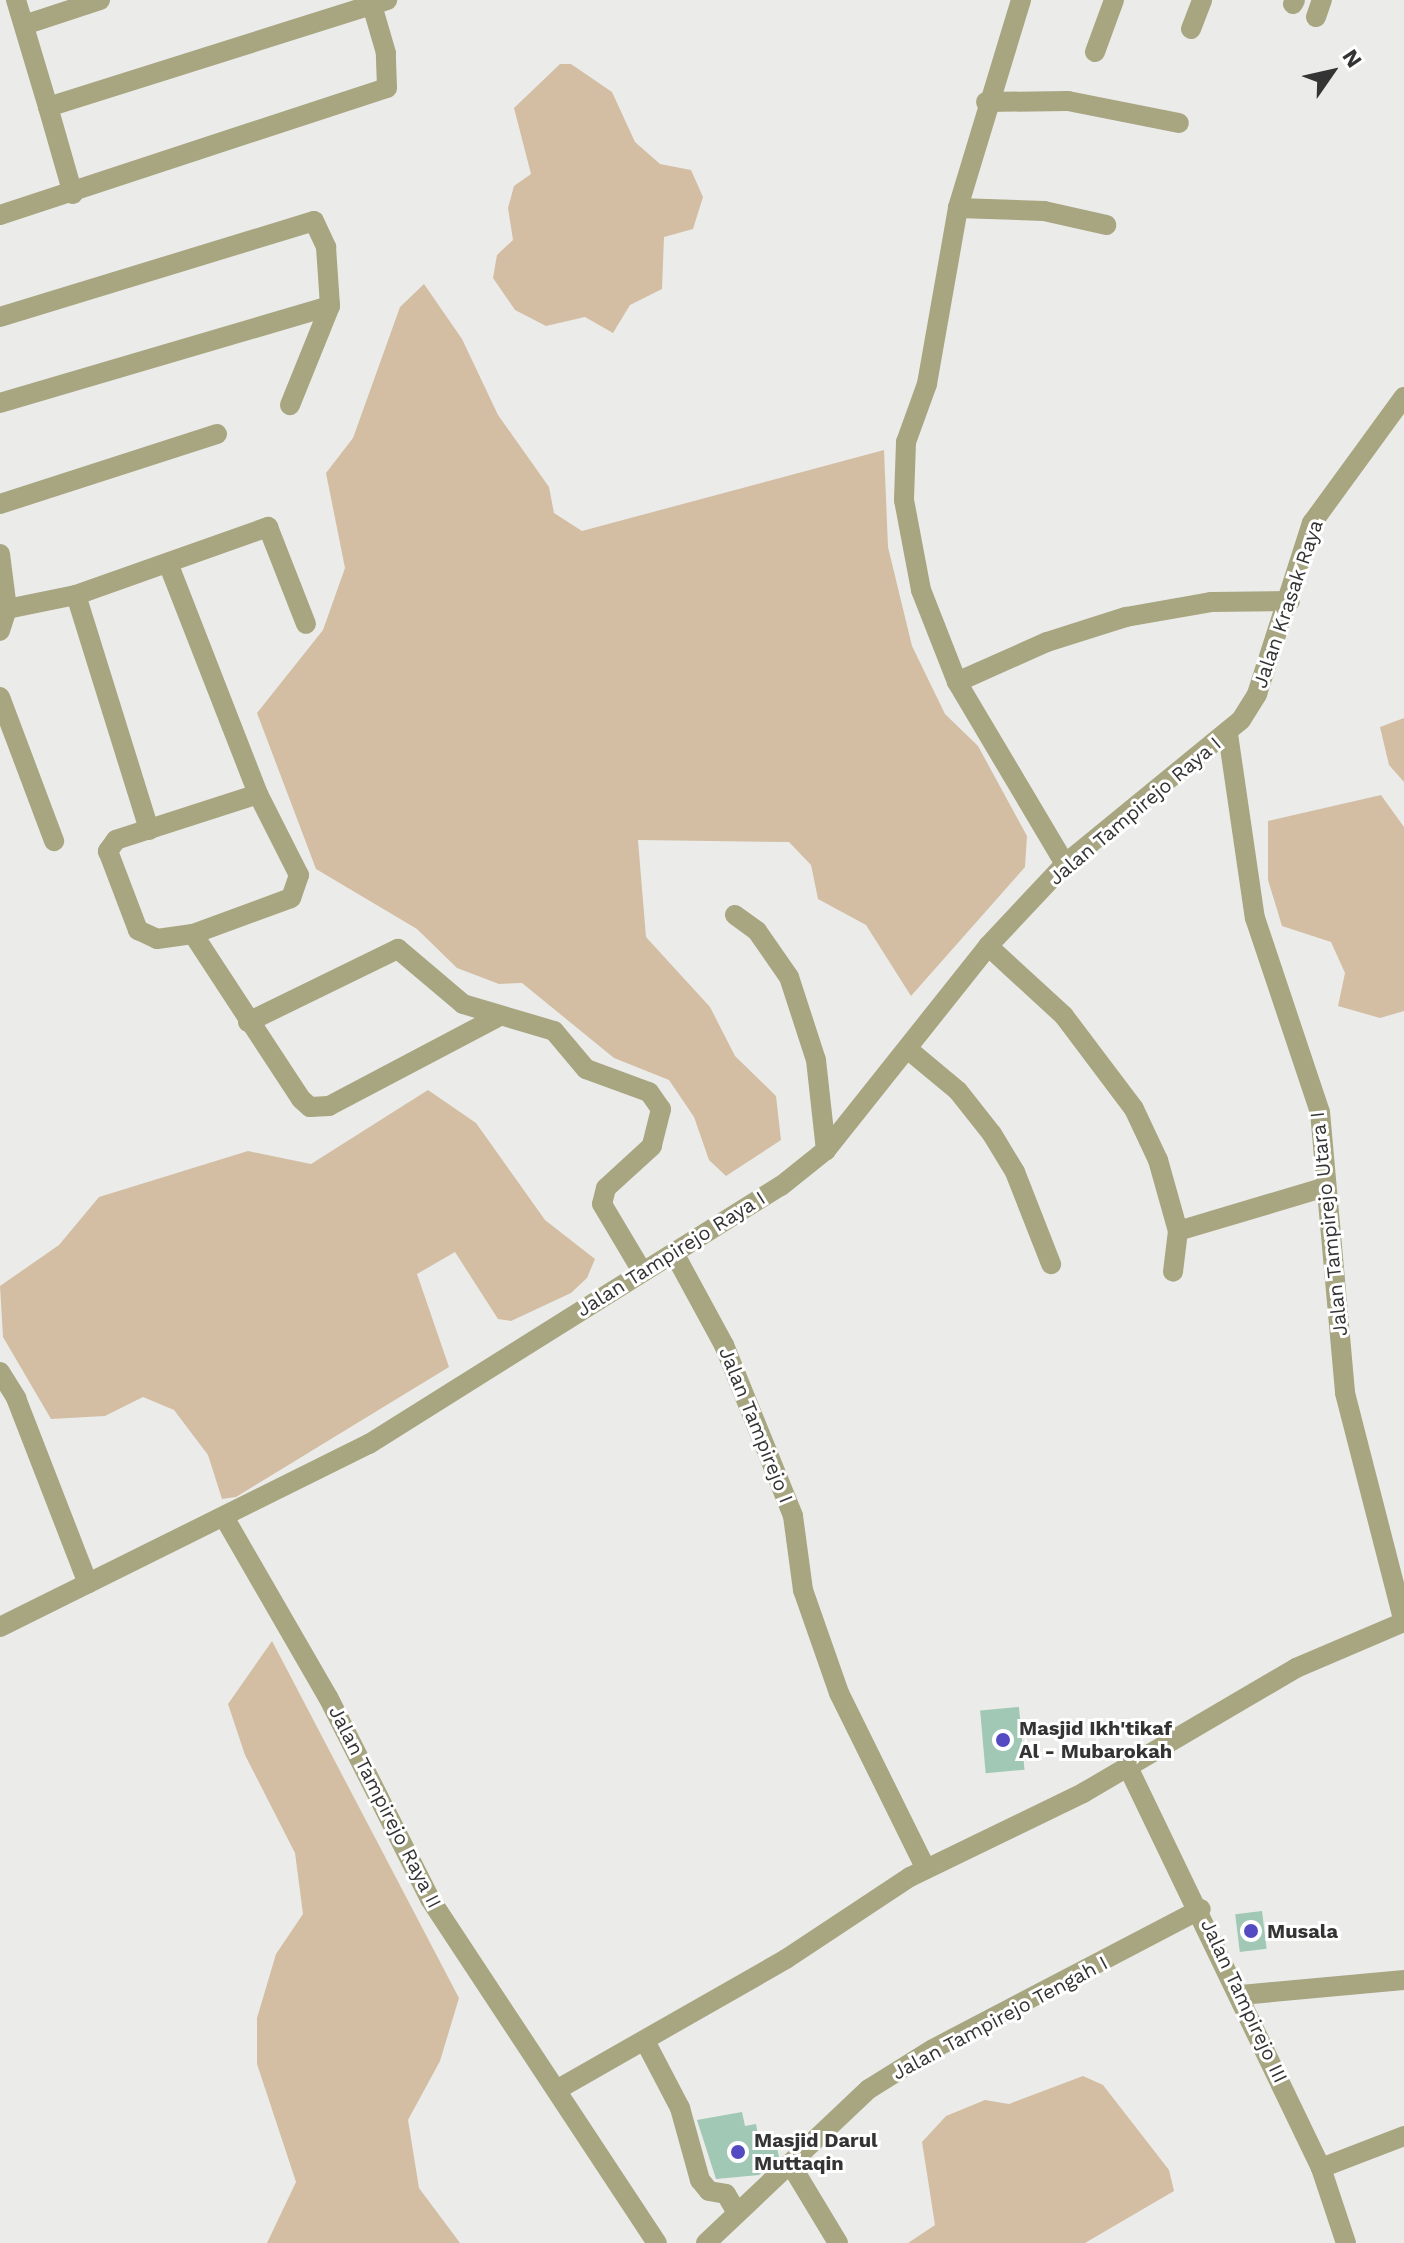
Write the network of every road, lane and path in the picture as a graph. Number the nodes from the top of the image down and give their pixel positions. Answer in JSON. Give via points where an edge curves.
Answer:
{"nodes":[{"id":1,"x":16,"y":0,"type":"edge"},
{"id":2,"x":100,"y":0,"type":"edge"},
{"id":3,"x":1021,"y":0,"type":"edge"},
{"id":4,"x":1114,"y":0,"type":"edge"},
{"id":5,"x":1202,"y":0,"type":"edge"},
{"id":6,"x":377,"y":2,"type":"edge"},
{"id":7,"x":24,"y":25,"type":"junction"},
{"id":8,"x":1191,"y":29,"type":"dead end"},
{"id":9,"x":1095,"y":52,"type":"dead end"},
{"id":10,"x":986,"y":102,"type":"junction"},
{"id":11,"x":48,"y":107,"type":"junction"},
{"id":12,"x":1179,"y":123,"type":"dead end"},
{"id":13,"x":73,"y":194,"type":"junction"},
{"id":14,"x":958,"y":208,"type":"junction"},
{"id":15,"x":0,"y":215,"type":"edge"},
{"id":16,"x":1106,"y":225,"type":"dead end"},
{"id":17,"x":330,"y":306,"type":"junction"},
{"id":18,"x":0,"y":317,"type":"edge"},
{"id":19,"x":1404,"y":397,"type":"edge"},
{"id":20,"x":0,"y":403,"type":"edge"},
{"id":21,"x":290,"y":405,"type":"dead end"},
{"id":22,"x":217,"y":434,"type":"dead end"},
{"id":23,"x":0,"y":504,"type":"edge"},
{"id":24,"x":0,"y":554,"type":"edge"},
{"id":25,"x":168,"y":563,"type":"junction"},
{"id":26,"x":76,"y":595,"type":"junction"},
{"id":27,"x":1290,"y":601,"type":"junction"},
{"id":28,"x":7,"y":609,"type":"junction"},
{"id":29,"x":306,"y":624,"type":"dead end"},
{"id":30,"x":0,"y":631,"type":"edge"},
{"id":31,"x":957,"y":682,"type":"junction"},
{"id":32,"x":0,"y":697,"type":"edge"},
{"id":33,"x":1228,"y":734,"type":"junction"},
{"id":34,"x":258,"y":794,"type":"junction"},
{"id":35,"x":149,"y":830,"type":"junction"},
{"id":36,"x":54,"y":841,"type":"dead end"},
{"id":37,"x":1065,"y":864,"type":"junction"},
{"id":38,"x":735,"y":915,"type":"dead end"},
{"id":39,"x":193,"y":934,"type":"junction"},
{"id":40,"x":988,"y":946,"type":"junction"},
{"id":41,"x":496,"y":1018,"type":"junction"},
{"id":42,"x":248,"y":1022,"type":"junction"},
{"id":43,"x":910,"y":1051,"type":"junction"},
{"id":44,"x":826,"y":1150,"type":"junction"},
{"id":45,"x":1326,"y":1187,"type":"junction"},
{"id":46,"x":1178,"y":1231,"type":"junction"},
{"id":47,"x":674,"y":1253,"type":"junction"},
{"id":48,"x":1051,"y":1264,"type":"dead end"},
{"id":49,"x":642,"y":1271,"type":"junction"},
{"id":50,"x":1173,"y":1272,"type":"dead end"},
{"id":51,"x":0,"y":1372,"type":"edge"},
{"id":52,"x":224,"y":1517,"type":"junction"},
{"id":53,"x":88,"y":1584,"type":"junction"},
{"id":54,"x":1404,"y":1623,"type":"edge"},
{"id":55,"x":0,"y":1627,"type":"edge"},
{"id":56,"x":1127,"y":1765,"type":"junction"},
{"id":57,"x":926,"y":1869,"type":"junction"},
{"id":58,"x":1201,"y":1909,"type":"junction"},
{"id":59,"x":1404,"y":1980,"type":"edge"},
{"id":60,"x":1241,"y":1995,"type":"junction"},
{"id":61,"x":645,"y":2041,"type":"junction"},
{"id":62,"x":560,"y":2088,"type":"junction"},
{"id":63,"x":1404,"y":2136,"type":"edge"},
{"id":64,"x":791,"y":2165,"type":"junction"},
{"id":65,"x":1321,"y":2168,"type":"junction"},
{"id":66,"x":737,"y":2213,"type":"junction"},
{"id":67,"x":657,"y":2243,"type":"edge"},
{"id":68,"x":706,"y":2243,"type":"edge"},
{"id":69,"x":838,"y":2243,"type":"edge"},
{"id":70,"x":1346,"y":2243,"type":"edge"}],
"edges":[{"from":1,"to":7,"type":"street"},
{"from":2,"to":7,"type":"street"},
{"from":3,"to":10,"type":"street"},
{"from":4,"to":9,"type":"street"},
{"from":5,"to":8,"type":"street"},
{"from":6,"to":11,"type":"street"},
{"from":6,"to":13,"type":"street","via":[[387,88]]},
{"from":7,"to":11,"type":"street"},
{"from":10,"to":12,"type":"street","via":[[1068,101]]},
{"from":10,"to":14,"type":"street"},
{"from":11,"to":13,"type":"street"},
{"from":13,"to":15,"type":"street"},
{"from":14,"to":16,"type":"street","via":[[1044,211]]},
{"from":14,"to":31,"type":"street","via":[[927,384],[906,442],[904,500],[921,590]]},
{"from":17,"to":18,"type":"street","via":[[322,230],[304,221]]},
{"from":17,"to":20,"type":"street"},
{"from":17,"to":21,"type":"street"},
{"from":19,"to":27,"type":"street","name":"Jalan Krasak Raya","via":[[1312,523]]},
{"from":22,"to":23,"type":"street"},
{"from":24,"to":28,"type":"street"},
{"from":25,"to":26,"type":"street"},
{"from":25,"to":29,"type":"street","via":[[268,527]]},
{"from":25,"to":34,"type":"street"},
{"from":26,"to":28,"type":"street"},
{"from":26,"to":35,"type":"street"},
{"from":27,"to":31,"type":"street","via":[[1211,602],[1126,617],[1047,642]]},
{"from":27,"to":33,"type":"street","name":"Jalan Krasak Raya","via":[[1257,694]]},
{"from":28,"to":30,"type":"street"},
{"from":31,"to":37,"type":"street"},
{"from":32,"to":36,"type":"street"},
{"from":33,"to":37,"type":"street","name":"Jalan Tampirejo Raya I"},
{"from":33,"to":45,"type":"street","name":"Jalan Tampirejo Utara I","via":[[1255,918],[1320,1112]]},
{"from":34,"to":35,"type":"street"},
{"from":34,"to":39,"type":"street","via":[[299,875],[296,892]]},
{"from":35,"to":39,"type":"street","via":[[116,840],[108,851],[138,930],[157,939]]},
{"from":37,"to":40,"type":"street","name":"Jalan Tampirejo Raya I"},
{"from":38,"to":44,"type":"street","via":[[757,931],[789,977],[816,1060]]},
{"from":39,"to":42,"type":"street"},
{"from":40,"to":43,"type":"street","name":"Jalan Tampirejo Raya I"},
{"from":40,"to":46,"type":"street","via":[[1064,1016],[1119,1081],[1158,1160]]},
{"from":41,"to":42,"type":"street","via":[[447,994],[398,949]]},
{"from":41,"to":42,"type":"street","via":[[320,1108],[301,1099]]},
{"from":41,"to":49,"type":"street","via":[[538,1022],[586,1069],[649,1092],[661,1109],[652,1146],[606,1188],[602,1204]]},
{"from":43,"to":44,"type":"street","name":"Jalan Tampirejo Raya I"},
{"from":43,"to":48,"type":"street","via":[[958,1091],[992,1134],[1015,1172]]},
{"from":44,"to":47,"type":"street","name":"Jalan Tampirejo Raya I"},
{"from":45,"to":46,"type":"street"},
{"from":45,"to":54,"type":"street","name":"Jalan Tampirejo Utara I","via":[[1345,1393]]},
{"from":46,"to":50,"type":"street"},
{"from":47,"to":49,"type":"street","name":"Jalan Tampirejo Raya I"},
{"from":47,"to":57,"type":"street","name":"Jalan Tampirejo I","via":[[724,1345],[793,1516],[803,1590],[839,1693]]},
{"from":49,"to":52,"type":"street","name":"Jalan Tampirejo Raya I","via":[[369,1444]]},
{"from":51,"to":53,"type":"street","via":[[16,1398]]},
{"from":52,"to":53,"type":"street","name":"Jalan Tampirejo Raya I"},
{"from":52,"to":62,"type":"street","name":"Jalan Tampirejo Raya II","via":[[328,1697],[430,1899]]},
{"from":53,"to":55,"type":"street","name":"Jalan Tampirejo Raya I"},
{"from":54,"to":56,"type":"street","via":[[1296,1668]]},
{"from":56,"to":57,"type":"street"},
{"from":56,"to":58,"type":"street","name":"Jalan Tampirejo III"},
{"from":57,"to":61,"type":"street"},
{"from":58,"to":60,"type":"street","name":"Jalan Tampirejo III"},
{"from":58,"to":64,"type":"street","name":"Jalan Tampirejo Tengah I","via":[[933,2049],[869,2089]]},
{"from":59,"to":60,"type":"street"},
{"from":60,"to":65,"type":"street","name":"Jalan Tampirejo III"},
{"from":61,"to":62,"type":"street"},
{"from":61,"to":66,"type":"street","via":[[680,2108],[700,2180],[709,2191],[726,2194]]},
{"from":62,"to":67,"type":"street","name":"Jalan Tampirejo Raya II"},
{"from":63,"to":65,"type":"street"},
{"from":64,"to":66,"type":"street","name":"Jalan Tampirejo Tengah I"},
{"from":64,"to":69,"type":"street"},
{"from":65,"to":70,"type":"street","name":"Jalan Tampirejo III"},
{"from":66,"to":68,"type":"street","name":"Jalan Tampirejo Tengah I"}]}
